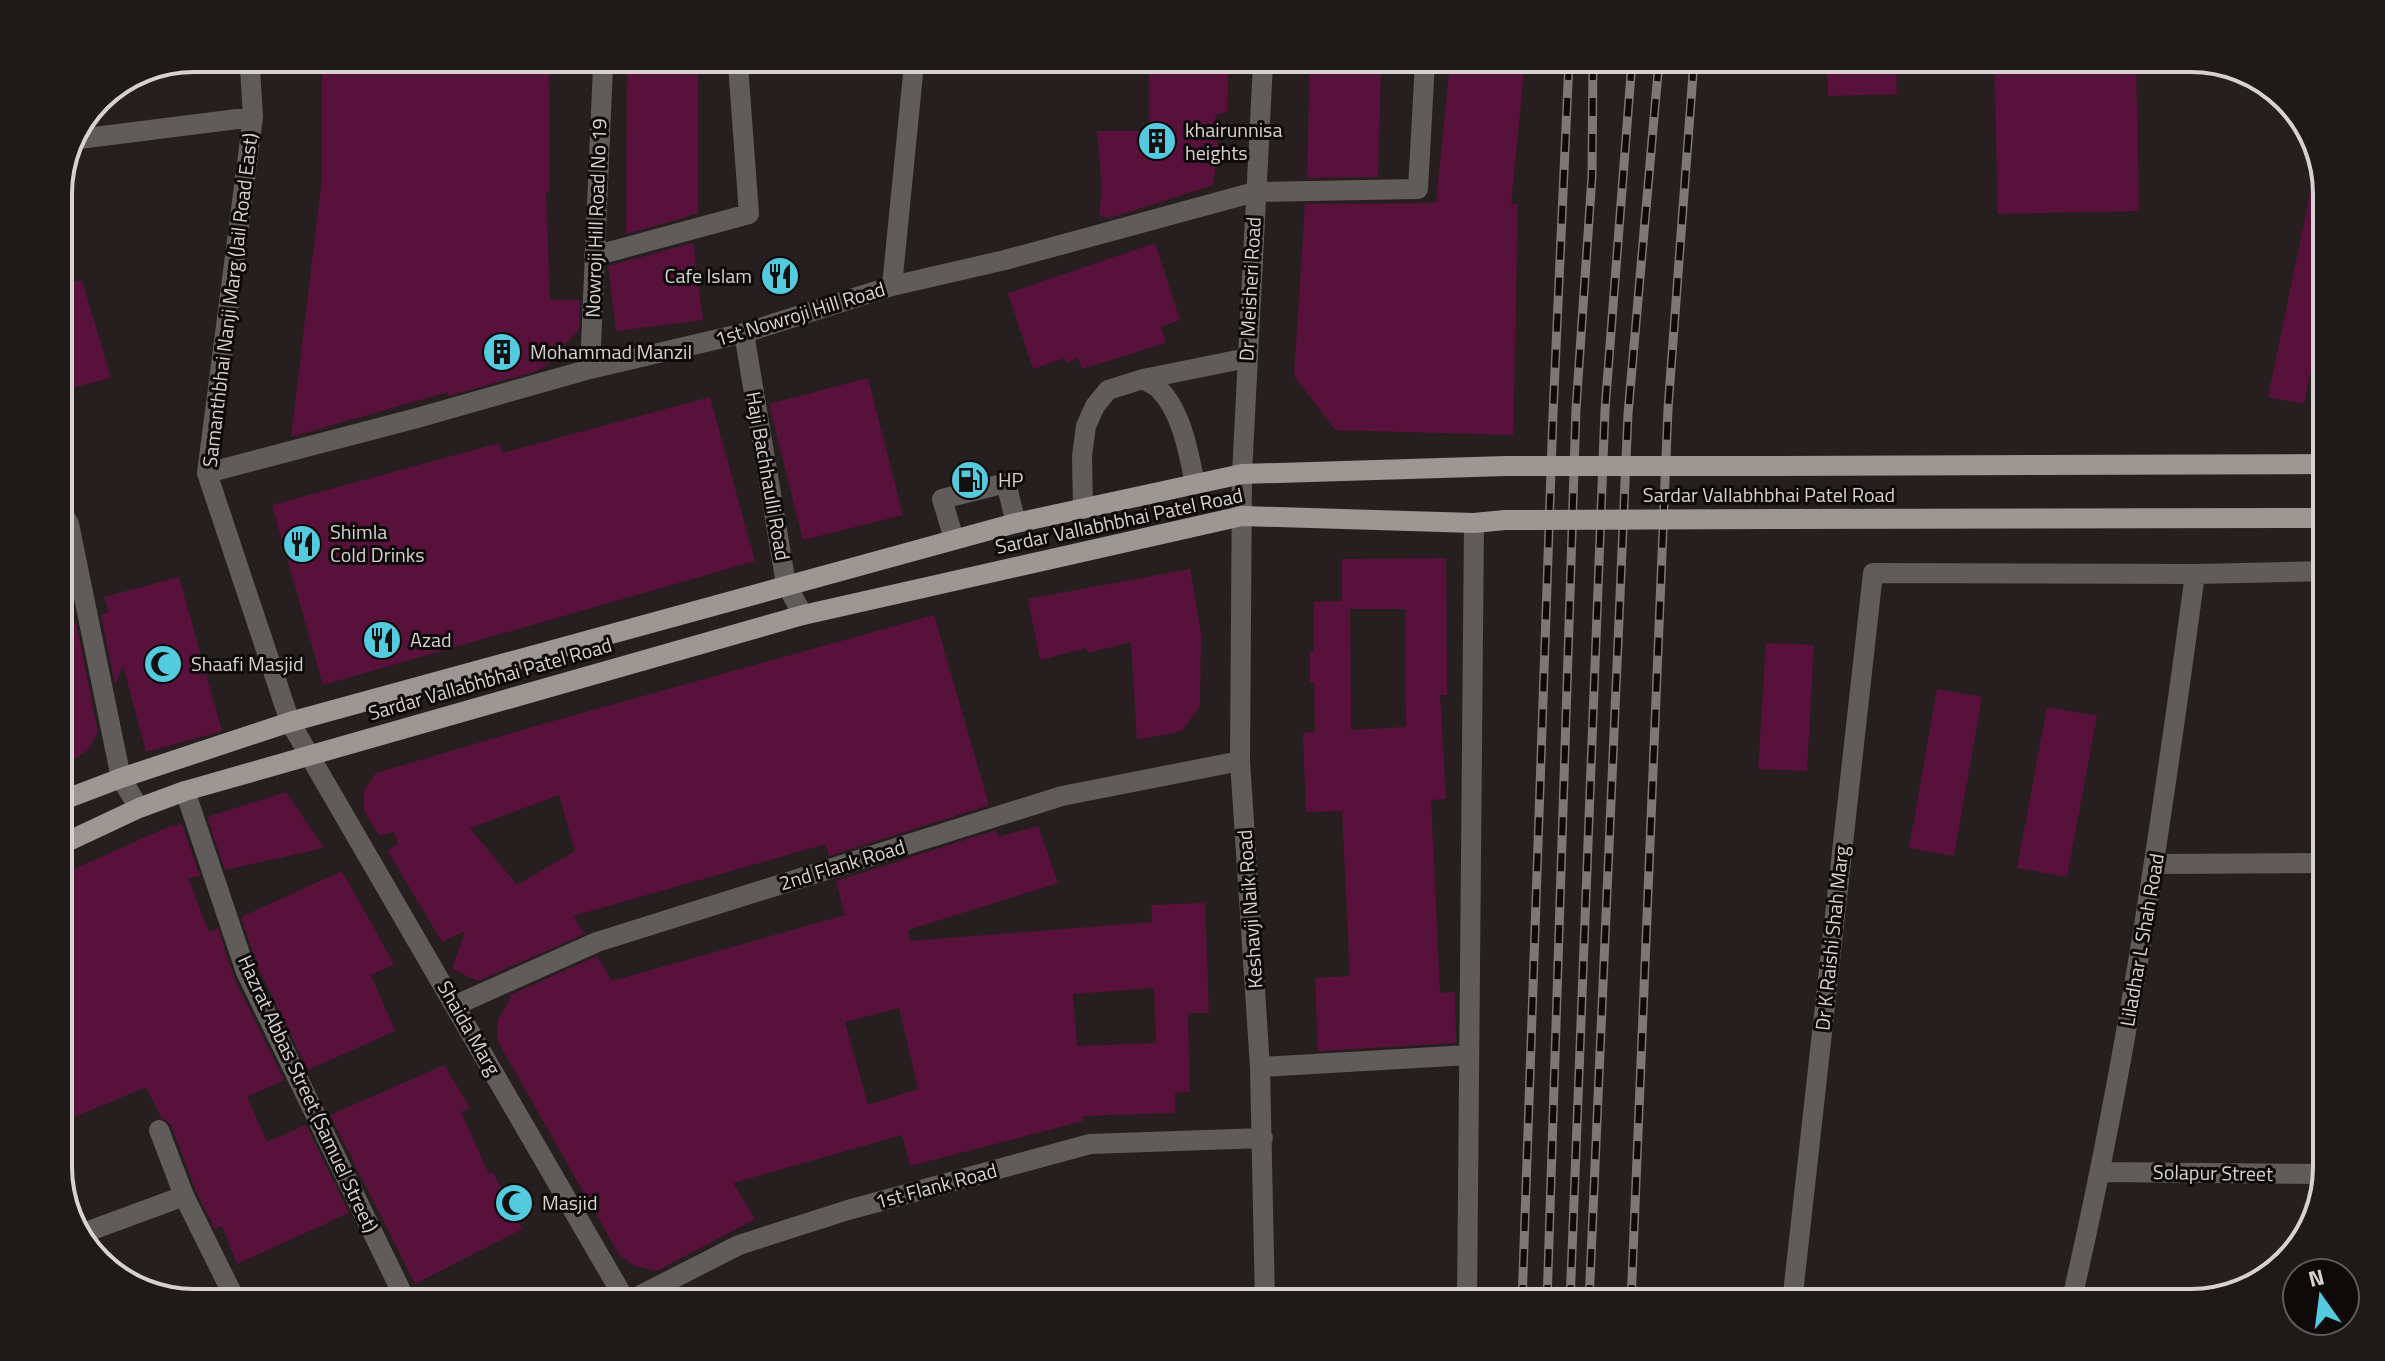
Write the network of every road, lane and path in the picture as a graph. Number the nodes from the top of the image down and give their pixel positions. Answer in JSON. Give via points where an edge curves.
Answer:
{"nodes":[{"id":1,"x":250,"y":72,"type":"edge"},
{"id":2,"x":603,"y":72,"type":"edge"},
{"id":3,"x":739,"y":72,"type":"edge"},
{"id":4,"x":913,"y":72,"type":"edge"},
{"id":5,"x":1262,"y":72,"type":"edge"},
{"id":6,"x":1424,"y":72,"type":"edge"},
{"id":7,"x":253,"y":117,"type":"junction"},
{"id":8,"x":86,"y":138,"type":"edge"},
{"id":9,"x":1255,"y":192,"type":"junction"},
{"id":10,"x":594,"y":256,"type":"junction"},
{"id":11,"x":892,"y":286,"type":"junction"},
{"id":12,"x":744,"y":333,"type":"junction"},
{"id":13,"x":1247,"y":358,"type":"junction"},
{"id":14,"x":590,"y":369,"type":"junction"},
{"id":15,"x":1143,"y":379,"type":"junction"},
{"id":16,"x":2313,"y":464,"type":"edge"},
{"id":17,"x":207,"y":473,"type":"junction"},
{"id":18,"x":1242,"y":474,"type":"junction"},
{"id":19,"x":1195,"y":484,"type":"junction"},
{"id":20,"x":1083,"y":509,"type":"junction"},
{"id":21,"x":1242,"y":516,"type":"junction"},
{"id":22,"x":2313,"y":518,"type":"edge"},
{"id":23,"x":1016,"y":523,"type":"junction"},
{"id":24,"x":1474,"y":523,"type":"junction"},
{"id":25,"x":72,"y":539,"type":"edge"},
{"id":26,"x":954,"y":539,"type":"junction"},
{"id":27,"x":2313,"y":571,"type":"edge"},
{"id":28,"x":2195,"y":574,"type":"junction"},
{"id":29,"x":786,"y":584,"type":"junction"},
{"id":30,"x":803,"y":615,"type":"junction"},
{"id":31,"x":290,"y":722,"type":"junction"},
{"id":32,"x":308,"y":755,"type":"junction"},
{"id":33,"x":1240,"y":761,"type":"junction"},
{"id":34,"x":121,"y":778,"type":"junction"},
{"id":35,"x":185,"y":791,"type":"junction"},
{"id":36,"x":72,"y":797,"type":"edge"},
{"id":37,"x":139,"y":808,"type":"junction"},
{"id":38,"x":72,"y":839,"type":"edge"},
{"id":39,"x":2313,"y":863,"type":"edge"},
{"id":40,"x":2156,"y":864,"type":"junction"},
{"id":41,"x":456,"y":1005,"type":"junction"},
{"id":42,"x":1469,"y":1055,"type":"junction"},
{"id":43,"x":1260,"y":1067,"type":"junction"},
{"id":44,"x":159,"y":1130,"type":"dead end"},
{"id":45,"x":1263,"y":1138,"type":"junction"},
{"id":46,"x":2101,"y":1172,"type":"junction"},
{"id":47,"x":2313,"y":1174,"type":"edge"},
{"id":48,"x":184,"y":1196,"type":"junction"},
{"id":49,"x":90,"y":1231,"type":"edge"},
{"id":50,"x":230,"y":1289,"type":"edge"},
{"id":51,"x":400,"y":1289,"type":"edge"},
{"id":52,"x":619,"y":1289,"type":"edge"},
{"id":53,"x":654,"y":1289,"type":"edge"},
{"id":54,"x":1265,"y":1289,"type":"edge"},
{"id":55,"x":1467,"y":1289,"type":"edge"},
{"id":56,"x":1794,"y":1289,"type":"edge"},
{"id":57,"x":2074,"y":1289,"type":"edge"}],
"edges":[{"from":1,"to":7,"type":"street","name":"Samanthbhai Nanji Marg (Jail Road East)"},
{"from":2,"to":10,"type":"street","name":"Nowroji Hill Road No 19"},
{"from":3,"to":10,"type":"street","via":[[749,214]]},
{"from":4,"to":11,"type":"street"},
{"from":5,"to":9,"type":"street","name":"Dr Meisheri Road"},
{"from":6,"to":9,"type":"street","name":"1st Nowroji Hill Road","via":[[1418,189]]},
{"from":7,"to":8,"type":"street"},
{"from":7,"to":17,"type":"street","name":"Samanthbhai Nanji Marg (Jail Road East)"},
{"from":9,"to":11,"type":"street","name":"1st Nowroji Hill Road"},
{"from":9,"to":13,"type":"street","name":"Dr Meisheri Road"},
{"from":10,"to":14,"type":"street","name":"Nowroji Hill Road No 19"},
{"from":11,"to":12,"type":"street","name":"1st Nowroji Hill Road"},
{"from":12,"to":14,"type":"street","name":"1st Nowroji Hill Road"},
{"from":12,"to":29,"type":"street","name":"Haji Bachhaulli Road"},
{"from":13,"to":15,"type":"street"},
{"from":13,"to":18,"type":"street","name":"Dr Meisheri Road"},
{"from":14,"to":17,"type":"street","name":"1st Nowroji Hill Road"},
{"from":15,"to":19,"type":"street","via":[[1159,389],[1173,411]]},
{"from":15,"to":20,"type":"street","via":[[1108,390],[1095,406],[1082,456]]},
{"from":16,"to":18,"type":"main road","name":"Sardar Vallabhbhai Patel Road","bridge":true,"via":[[1506,466]]},
{"from":17,"to":31,"type":"street","name":"Samanthbhai Nanji Marg (Jail Road East)"},
{"from":18,"to":19,"type":"main road","name":"Sardar Vallabhbhai Patel Road"},
{"from":18,"to":21,"type":"street","name":"Dr Meisheri Road"},
{"from":19,"to":20,"type":"main road","name":"Sardar Vallabhbhai Patel Road"},
{"from":20,"to":23,"type":"main road","name":"Sardar Vallabhbhai Patel Road"},
{"from":21,"to":24,"type":"main road","name":"Sardar Vallabhbhai Patel Road"},
{"from":21,"to":30,"type":"main road","name":"Sardar Vallabhbhai Patel Road"},
{"from":21,"to":33,"type":"street","name":"Keshavji Naik Road"},
{"from":22,"to":24,"type":"main road","name":"Sardar Vallabhbhai Patel Road","bridge":true},
{"from":23,"to":26,"type":"main road","name":"Sardar Vallabhbhai Patel Road"},
{"from":23,"to":26,"type":"street","via":[[1006,483],[942,499]]},
{"from":24,"to":42,"type":"street"},
{"from":25,"to":34,"type":"street"},
{"from":26,"to":29,"type":"main road","name":"Sardar Vallabhbhai Patel Road"},
{"from":27,"to":28,"type":"street"},
{"from":28,"to":40,"type":"street","name":"Liladhar L Shah Road"},
{"from":28,"to":56,"type":"street","name":"Dr K Raishi Shah Marg","via":[[1873,573]]},
{"from":29,"to":30,"type":"street","name":"Haji Bachhaulli Road"},
{"from":29,"to":31,"type":"main road","name":"Sardar Vallabhbhai Patel Road"},
{"from":30,"to":32,"type":"main road","name":"Sardar Vallabhbhai Patel Road"},
{"from":31,"to":32,"type":"street","name":"Samanthbhai Nanji Marg (Jail Road East)"},
{"from":31,"to":34,"type":"main road","name":"Sardar Vallabhbhai Patel Road"},
{"from":32,"to":35,"type":"main road","name":"Sardar Vallabhbhai Patel Road"},
{"from":32,"to":41,"type":"street","name":"Shaida Marg"},
{"from":33,"to":41,"type":"street","name":"2nd Flank Road","via":[[1062,796],[597,942]]},
{"from":33,"to":43,"type":"street","name":"Keshavji Naik Road"},
{"from":34,"to":36,"type":"main road","name":"Sardar Vallabhbhai Patel Road"},
{"from":34,"to":37,"type":"street"},
{"from":35,"to":37,"type":"main road","name":"Sardar Vallabhbhai Patel Road"},
{"from":35,"to":51,"type":"street","name":"Hazrat Abbas Street (Samuel Street)","via":[[246,972]]},
{"from":37,"to":38,"type":"main road","name":"Sardar Vallabhbhai Patel Road"},
{"from":39,"to":40,"type":"street"},
{"from":40,"to":46,"type":"street","name":"Liladhar L Shah Road"},
{"from":41,"to":52,"type":"street","name":"Shaida Marg"},
{"from":42,"to":43,"type":"street"},
{"from":42,"to":55,"type":"street"},
{"from":43,"to":45,"type":"street","name":"Keshavji Naik Road"},
{"from":44,"to":48,"type":"street"},
{"from":45,"to":53,"type":"street","name":"1st Flank Road","via":[[1090,1144],[739,1245]]},
{"from":45,"to":54,"type":"street","name":"Keshavji Naik Road"},
{"from":46,"to":47,"type":"street","name":"Solapur Street"},
{"from":46,"to":57,"type":"street","name":"Liladhar L Shah Road"},
{"from":48,"to":49,"type":"street"},
{"from":48,"to":50,"type":"street"}]}
